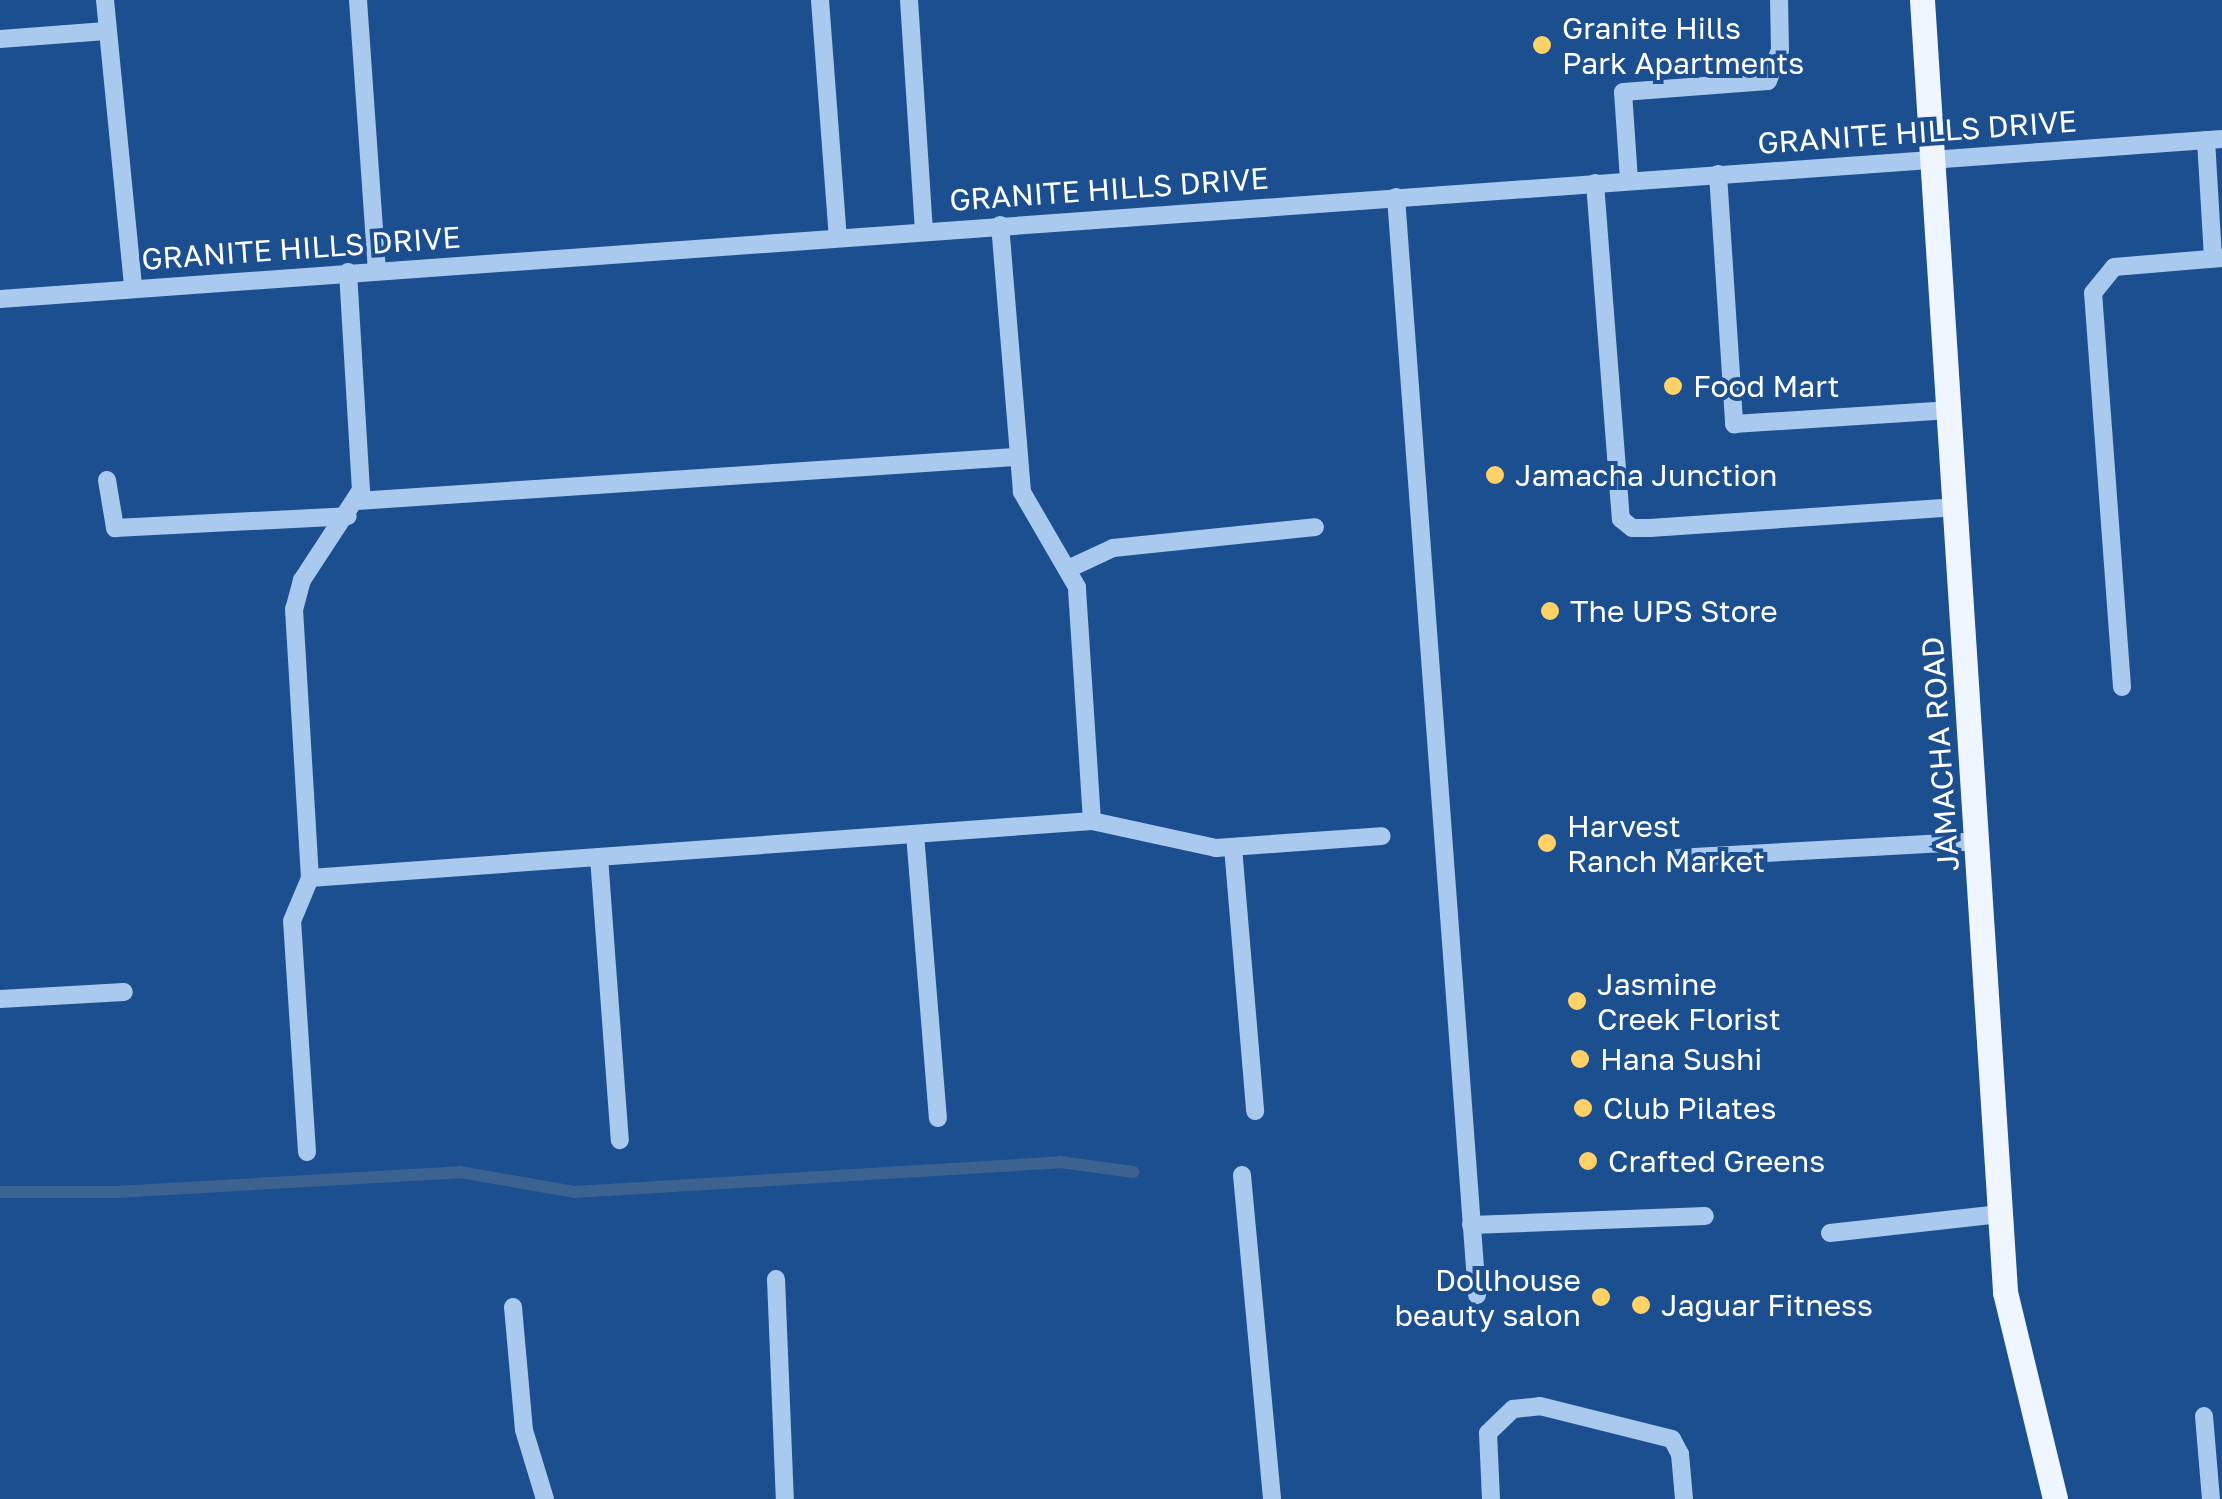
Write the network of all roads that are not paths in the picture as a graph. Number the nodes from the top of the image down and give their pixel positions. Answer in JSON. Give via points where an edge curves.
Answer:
{"nodes":[{"id":1,"x":104,"y":0,"type":"edge"},
{"id":2,"x":358,"y":0,"type":"edge"},
{"id":3,"x":820,"y":0,"type":"edge"},
{"id":4,"x":909,"y":0,"type":"edge"},
{"id":5,"x":1779,"y":0,"type":"edge"},
{"id":6,"x":1922,"y":0,"type":"edge"},
{"id":7,"x":106,"y":31,"type":"junction"},
{"id":8,"x":0,"y":38,"type":"edge"},
{"id":9,"x":2214,"y":139,"type":"edge"},
{"id":10,"x":1936,"y":159,"type":"junction"},
{"id":11,"x":1718,"y":174,"type":"junction"},
{"id":12,"x":1629,"y":180,"type":"junction"},
{"id":13,"x":1595,"y":182,"type":"junction"},
{"id":14,"x":1396,"y":196,"type":"junction"},
{"id":15,"x":1000,"y":225,"type":"junction"},
{"id":16,"x":924,"y":230,"type":"junction"},
{"id":17,"x":838,"y":237,"type":"junction"},
{"id":18,"x":2218,"y":258,"type":"edge"},
{"id":19,"x":377,"y":270,"type":"junction"},
{"id":20,"x":348,"y":272,"type":"junction"},
{"id":21,"x":133,"y":288,"type":"junction"},
{"id":22,"x":0,"y":298,"type":"edge"},
{"id":23,"x":1951,"y":410,"type":"junction"},
{"id":24,"x":1015,"y":456,"type":"junction"},
{"id":25,"x":107,"y":480,"type":"dead end"},
{"id":26,"x":352,"y":508,"type":"junction"},
{"id":27,"x":1957,"y":508,"type":"junction"},
{"id":28,"x":1315,"y":527,"type":"dead end"},
{"id":29,"x":1068,"y":569,"type":"junction"},
{"id":30,"x":2122,"y":686,"type":"dead end"},
{"id":31,"x":1092,"y":822,"type":"junction"},
{"id":32,"x":914,"y":834,"type":"junction"},
{"id":33,"x":1382,"y":836,"type":"dead end"},
{"id":34,"x":1978,"y":841,"type":"junction"},
{"id":35,"x":1233,"y":847,"type":"junction"},
{"id":36,"x":599,"y":856,"type":"junction"},
{"id":37,"x":1676,"y":858,"type":"dead end"},
{"id":38,"x":310,"y":878,"type":"junction"},
{"id":39,"x":124,"y":992,"type":"dead end"},
{"id":40,"x":0,"y":999,"type":"edge"},
{"id":41,"x":1256,"y":1111,"type":"dead end"},
{"id":42,"x":938,"y":1118,"type":"dead end"},
{"id":43,"x":620,"y":1140,"type":"dead end"},
{"id":44,"x":307,"y":1152,"type":"dead end"},
{"id":45,"x":1242,"y":1175,"type":"dead end"},
{"id":46,"x":2000,"y":1214,"type":"junction"},
{"id":47,"x":1705,"y":1216,"type":"dead end"},
{"id":48,"x":1471,"y":1225,"type":"junction"},
{"id":49,"x":1830,"y":1232,"type":"dead end"},
{"id":50,"x":776,"y":1279,"type":"dead end"},
{"id":51,"x":1476,"y":1294,"type":"dead end"},
{"id":52,"x":514,"y":1307,"type":"dead end"},
{"id":53,"x":2204,"y":1416,"type":"dead end"},
{"id":54,"x":544,"y":1499,"type":"edge"},
{"id":55,"x":786,"y":1499,"type":"edge"},
{"id":56,"x":1272,"y":1499,"type":"edge"},
{"id":57,"x":1491,"y":1499,"type":"edge"},
{"id":58,"x":1684,"y":1499,"type":"edge"},
{"id":59,"x":2055,"y":1499,"type":"edge"},
{"id":60,"x":2211,"y":1499,"type":"edge"}],
"edges":[{"from":1,"to":7,"type":"street"},
{"from":2,"to":19,"type":"street"},
{"from":3,"to":17,"type":"street"},
{"from":4,"to":16,"type":"street"},
{"from":5,"to":12,"type":"street","via":[[1780,50],[1768,81],[1623,92]]},
{"from":6,"to":10,"type":"main road","name":"JAMACHA ROAD"},
{"from":7,"to":8,"type":"street"},
{"from":7,"to":21,"type":"street"},
{"from":9,"to":10,"type":"street","name":"GRANITE HILLS DRIVE"},
{"from":9,"to":18,"type":"street"},
{"from":10,"to":11,"type":"street","name":"GRANITE HILLS DRIVE"},
{"from":10,"to":23,"type":"main road","name":"JAMACHA ROAD"},
{"from":11,"to":12,"type":"street","name":"GRANITE HILLS DRIVE"},
{"from":11,"to":23,"type":"street","via":[[1734,424]]},
{"from":12,"to":13,"type":"street","name":"GRANITE HILLS DRIVE"},
{"from":13,"to":14,"type":"street","name":"GRANITE HILLS DRIVE"},
{"from":13,"to":27,"type":"street","via":[[1621,519],[1632,528],[1650,528]]},
{"from":14,"to":15,"type":"street","name":"GRANITE HILLS DRIVE"},
{"from":14,"to":48,"type":"street"},
{"from":15,"to":16,"type":"street","name":"GRANITE HILLS DRIVE"},
{"from":15,"to":24,"type":"street"},
{"from":16,"to":17,"type":"street","name":"GRANITE HILLS DRIVE"},
{"from":17,"to":19,"type":"street","name":"GRANITE HILLS DRIVE"},
{"from":18,"to":30,"type":"street","via":[[2114,267],[2092,293]]},
{"from":19,"to":20,"type":"street","name":"GRANITE HILLS DRIVE"},
{"from":20,"to":21,"type":"street","name":"GRANITE HILLS DRIVE"},
{"from":20,"to":26,"type":"street","via":[[364,469]]},
{"from":21,"to":22,"type":"street","name":"GRANITE HILLS DRIVE"},
{"from":23,"to":27,"type":"main road","name":"JAMACHA ROAD"},
{"from":24,"to":26,"type":"street"},
{"from":24,"to":29,"type":"street","via":[[1032,520]]},
{"from":25,"to":26,"type":"street","via":[[115,528]]},
{"from":26,"to":38,"type":"street","via":[[302,580],[294,609]]},
{"from":27,"to":34,"type":"main road","name":"JAMACHA ROAD"},
{"from":28,"to":29,"type":"street","via":[[1113,548]]},
{"from":29,"to":31,"type":"street","via":[[1077,587]]},
{"from":31,"to":32,"type":"street"},
{"from":31,"to":35,"type":"street"},
{"from":32,"to":36,"type":"street"},
{"from":32,"to":42,"type":"street"},
{"from":33,"to":35,"type":"street"},
{"from":34,"to":37,"type":"street"},
{"from":34,"to":46,"type":"main road","name":"JAMACHA ROAD"},
{"from":35,"to":41,"type":"street"},
{"from":36,"to":38,"type":"street"},
{"from":36,"to":43,"type":"street"},
{"from":38,"to":44,"type":"street","via":[[292,921]]},
{"from":39,"to":40,"type":"street"},
{"from":45,"to":56,"type":"street"},
{"from":46,"to":49,"type":"street"},
{"from":46,"to":59,"type":"main road","name":"JAMACHA ROAD","via":[[2005,1292]]},
{"from":47,"to":48,"type":"street"},
{"from":48,"to":51,"type":"street"},
{"from":50,"to":55,"type":"street"},
{"from":52,"to":54,"type":"street","via":[[524,1430]]},
{"from":53,"to":60,"type":"street"},
{"from":57,"to":58,"type":"street","via":[[1488,1433],[1513,1410],[1540,1406],[1672,1439]]}]}
